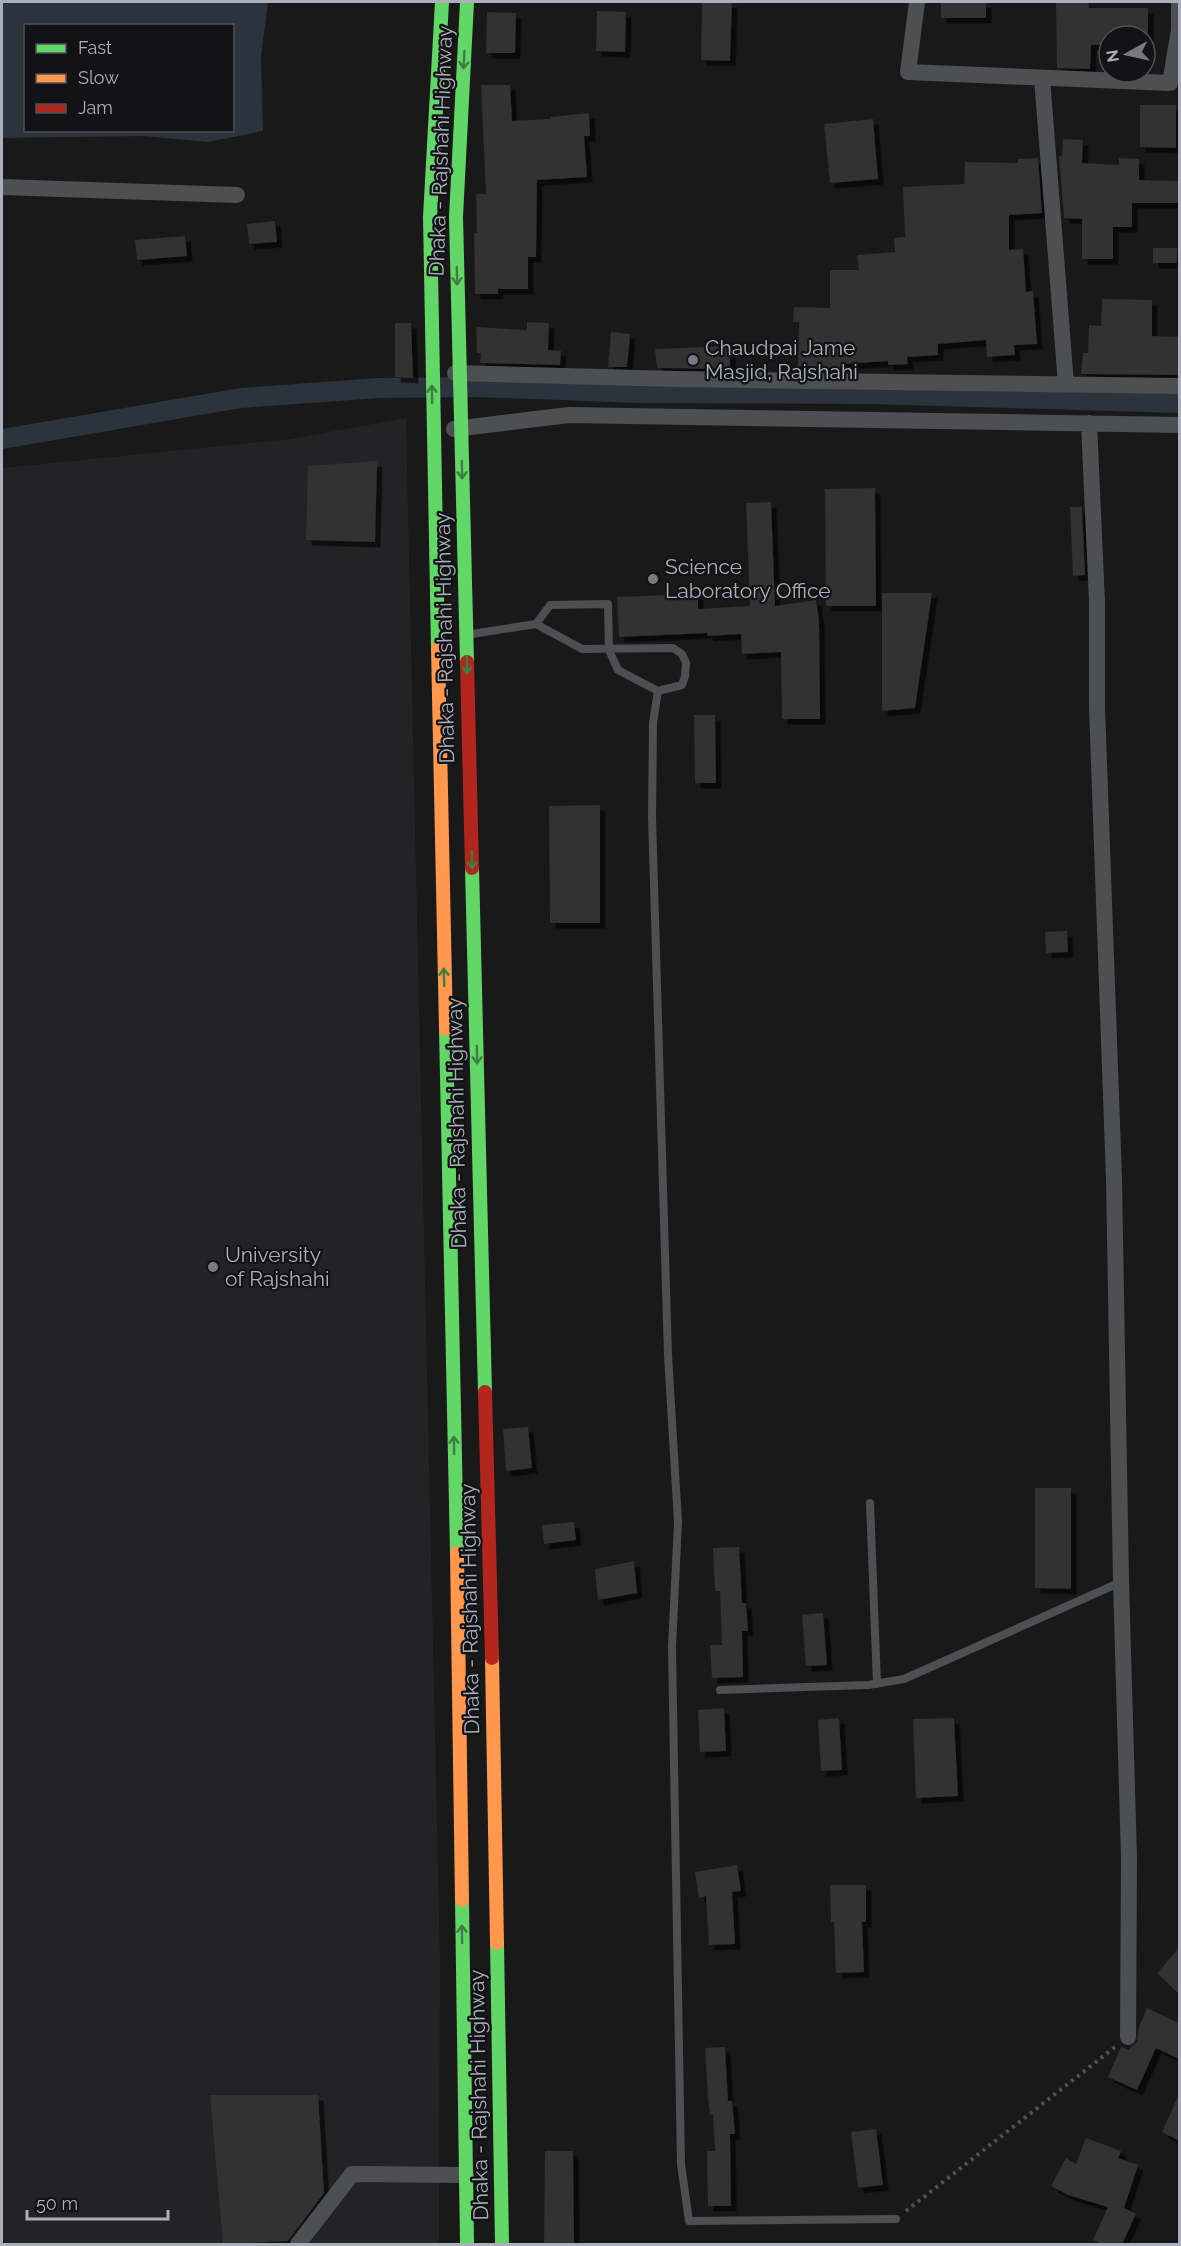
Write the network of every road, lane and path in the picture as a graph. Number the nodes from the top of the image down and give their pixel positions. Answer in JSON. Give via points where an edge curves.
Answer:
{"nodes":[{"id":1,"x":442,"y":2,"type":"edge"},
{"id":2,"x":467,"y":2,"type":"edge"},
{"id":3,"x":917,"y":2,"type":"edge"},
{"id":4,"x":1179,"y":2,"type":"edge"},
{"id":5,"x":1042,"y":78,"type":"junction"},
{"id":6,"x":2,"y":187,"type":"edge"},
{"id":7,"x":237,"y":195,"type":"dead end"},
{"id":8,"x":432,"y":371,"type":"junction"},
{"id":9,"x":460,"y":374,"type":"junction"},
{"id":10,"x":1066,"y":384,"type":"junction"},
{"id":11,"x":1179,"y":386,"type":"edge"},
{"id":12,"x":461,"y":420,"type":"junction"},
{"id":13,"x":1089,"y":423,"type":"junction"},
{"id":14,"x":433,"y":424,"type":"junction"},
{"id":15,"x":1179,"y":425,"type":"edge"},
{"id":16,"x":536,"y":624,"type":"junction"},
{"id":17,"x":466,"y":634,"type":"junction"},
{"id":18,"x":609,"y":650,"type":"junction"},
{"id":19,"x":658,"y":691,"type":"junction"},
{"id":20,"x":870,"y":1503,"type":"dead end"},
{"id":21,"x":1121,"y":1582,"type":"junction"},
{"id":22,"x":877,"y":1684,"type":"junction"},
{"id":23,"x":720,"y":1690,"type":"dead end"},
{"id":24,"x":1128,"y":2037,"type":"joint"},
{"id":25,"x":466,"y":2175,"type":"junction"},
{"id":26,"x":896,"y":2219,"type":"joint"},
{"id":27,"x":298,"y":2244,"type":"edge"},
{"id":28,"x":467,"y":2244,"type":"edge"},
{"id":29,"x":502,"y":2244,"type":"edge"}],
"edges":[{"from":1,"to":8,"type":"highway","name":"Dhaka - Rajshahi Highway","via":[[430,217]]},
{"from":2,"to":9,"type":"highway","name":"Dhaka - Rajshahi Highway","one_way":true,"via":[[456,217]]},
{"from":3,"to":5,"type":"street","via":[[908,72]]},
{"from":4,"to":5,"type":"street","via":[[1179,30],[1170,83]]},
{"from":5,"to":10,"type":"street"},
{"from":6,"to":7,"type":"street"},
{"from":8,"to":9,"type":"street"},
{"from":14,"to":8,"type":"highway","name":"Dhaka - Rajshahi Highway","one_way":true},
{"from":9,"to":10,"type":"street"},
{"from":9,"to":12,"type":"highway","name":"Dhaka - Rajshahi Highway"},
{"from":10,"to":11,"type":"street"},
{"from":12,"to":13,"type":"street","via":[[569,415]]},
{"from":12,"to":14,"type":"street"},
{"from":12,"to":17,"type":"highway","name":"Dhaka - Rajshahi Highway","one_way":true},
{"from":13,"to":15,"type":"street"},
{"from":13,"to":21,"type":"street","via":[[1114,1179]]},
{"from":25,"to":14,"type":"highway","name":"Dhaka - Rajshahi Highway","one_way":true},
{"from":16,"to":17,"type":"lane"},
{"from":16,"to":18,"type":"lane","via":[[582,649]]},
{"from":16,"to":18,"type":"lane","via":[[550,605],[608,604]]},
{"from":17,"to":29,"type":"highway","name":"Dhaka - Rajshahi Highway","one_way":true,"via":[[493,1675]]},
{"from":18,"to":19,"type":"lane","via":[[618,670]]},
{"from":18,"to":19,"type":"lane","via":[[673,648],[682,654],[686,663],[682,685]]},
{"from":19,"to":26,"type":"lane","via":[[653,723],[652,817],[668,1343],[678,1522],[672,1671],[681,2163],[689,2221]]},
{"from":20,"to":22,"type":"lane"},
{"from":21,"to":22,"type":"lane","via":[[904,1679]]},
{"from":21,"to":24,"type":"street","via":[[1129,1858]]},
{"from":22,"to":23,"type":"lane"},
{"from":24,"to":26,"type":"path"},
{"from":25,"to":27,"type":"street","via":[[352,2174]]},
{"from":25,"to":28,"type":"highway","name":"Dhaka - Rajshahi Highway"}]}
